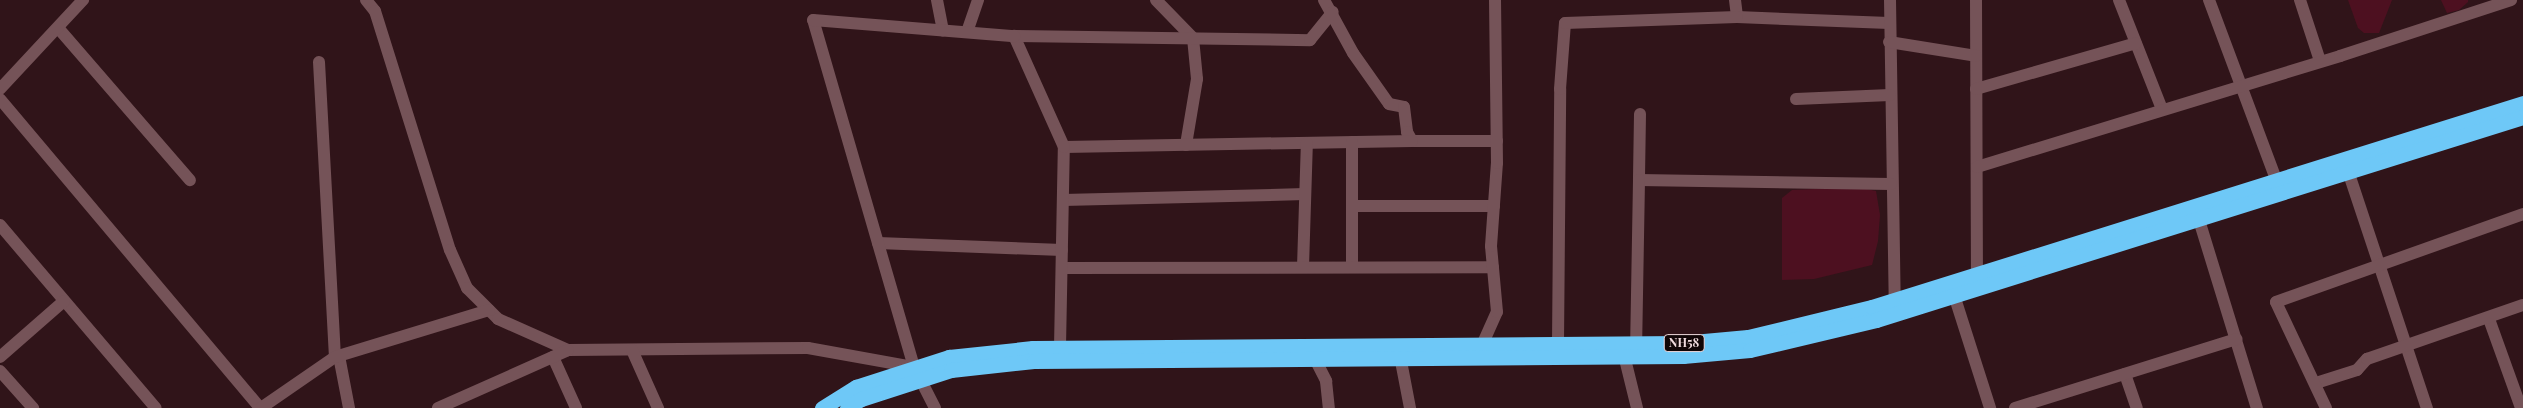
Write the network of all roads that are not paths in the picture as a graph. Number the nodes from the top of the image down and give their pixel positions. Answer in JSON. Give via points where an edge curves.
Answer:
{"nodes":[{"id":1,"x":83,"y":0,"type":"edge"},
{"id":2,"x":366,"y":0,"type":"edge"},
{"id":3,"x":937,"y":0,"type":"edge"},
{"id":4,"x":978,"y":0,"type":"edge"},
{"id":5,"x":1156,"y":0,"type":"edge"},
{"id":6,"x":1324,"y":0,"type":"edge"},
{"id":7,"x":1495,"y":0,"type":"edge"},
{"id":8,"x":1735,"y":0,"type":"edge"},
{"id":9,"x":1890,"y":0,"type":"edge"},
{"id":10,"x":2119,"y":0,"type":"edge"},
{"id":11,"x":2209,"y":0,"type":"edge"},
{"id":12,"x":2300,"y":0,"type":"edge"},
{"id":13,"x":2511,"y":0,"type":"edge"},
{"id":14,"x":1979,"y":1,"type":"edge"},
{"id":15,"x":2482,"y":4,"type":"edge"},
{"id":16,"x":1333,"y":12,"type":"junction"},
{"id":17,"x":1737,"y":17,"type":"junction"},
{"id":18,"x":1889,"y":23,"type":"junction"},
{"id":19,"x":59,"y":29,"type":"junction"},
{"id":20,"x":944,"y":30,"type":"junction"},
{"id":21,"x":968,"y":32,"type":"junction"},
{"id":22,"x":1014,"y":36,"type":"junction"},
{"id":23,"x":1193,"y":38,"type":"junction"},
{"id":24,"x":1889,"y":42,"type":"junction"},
{"id":25,"x":2136,"y":43,"type":"junction"},
{"id":26,"x":1976,"y":56,"type":"junction"},
{"id":27,"x":2320,"y":61,"type":"junction"},
{"id":28,"x":319,"y":62,"type":"dead end"},
{"id":29,"x":2239,"y":85,"type":"junction"},
{"id":30,"x":1976,"y":88,"type":"junction"},
{"id":31,"x":0,"y":89,"type":"edge"},
{"id":32,"x":1890,"y":95,"type":"junction"},
{"id":33,"x":1796,"y":98,"type":"dead end"},
{"id":34,"x":0,"y":99,"type":"edge"},
{"id":35,"x":2523,"y":103,"type":"edge"},
{"id":36,"x":2162,"y":109,"type":"junction"},
{"id":37,"x":1640,"y":114,"type":"dead end"},
{"id":38,"x":2523,"y":117,"type":"edge"},
{"id":39,"x":1412,"y":141,"type":"junction"},
{"id":40,"x":1497,"y":141,"type":"junction"},
{"id":41,"x":1352,"y":142,"type":"junction"},
{"id":42,"x":1307,"y":143,"type":"junction"},
{"id":43,"x":1186,"y":145,"type":"junction"},
{"id":44,"x":1064,"y":147,"type":"junction"},
{"id":45,"x":1976,"y":166,"type":"junction"},
{"id":46,"x":2349,"y":174,"type":"junction"},
{"id":47,"x":190,"y":180,"type":"dead end"},
{"id":48,"x":1639,"y":180,"type":"junction"},
{"id":49,"x":1891,"y":184,"type":"junction"},
{"id":50,"x":2280,"y":188,"type":"junction"},
{"id":51,"x":1305,"y":194,"type":"junction"},
{"id":52,"x":1063,"y":200,"type":"junction"},
{"id":53,"x":1352,"y":206,"type":"junction"},
{"id":54,"x":1494,"y":206,"type":"junction"},
{"id":55,"x":2523,"y":214,"type":"edge"},
{"id":56,"x":2199,"y":220,"type":"junction"},
{"id":57,"x":0,"y":225,"type":"edge"},
{"id":58,"x":878,"y":243,"type":"junction"},
{"id":59,"x":1062,"y":250,"type":"junction"},
{"id":60,"x":2380,"y":266,"type":"junction"},
{"id":61,"x":1303,"y":267,"type":"junction"},
{"id":62,"x":1352,"y":267,"type":"junction"},
{"id":63,"x":1493,"y":267,"type":"junction"},
{"id":64,"x":1062,"y":268,"type":"junction"},
{"id":65,"x":1977,"y":275,"type":"junction"},
{"id":66,"x":1954,"y":295,"type":"junction"},
{"id":67,"x":64,"y":301,"type":"junction"},
{"id":68,"x":2523,"y":306,"type":"edge"},
{"id":69,"x":1895,"y":307,"type":"junction"},
{"id":70,"x":489,"y":310,"type":"junction"},
{"id":71,"x":2489,"y":319,"type":"junction"},
{"id":72,"x":2236,"y":339,"type":"junction"},
{"id":73,"x":1558,"y":343,"type":"junction"},
{"id":74,"x":2407,"y":346,"type":"junction"},
{"id":75,"x":1060,"y":347,"type":"junction"},
{"id":76,"x":568,"y":350,"type":"junction"},
{"id":77,"x":632,"y":350,"type":"junction"},
{"id":78,"x":1483,"y":350,"type":"junction"},
{"id":79,"x":1633,"y":351,"type":"junction"},
{"id":80,"x":337,"y":356,"type":"junction"},
{"id":81,"x":1400,"y":356,"type":"junction"},
{"id":82,"x":0,"y":357,"type":"edge"},
{"id":83,"x":553,"y":357,"type":"junction"},
{"id":84,"x":1314,"y":357,"type":"junction"},
{"id":85,"x":0,"y":371,"type":"edge"},
{"id":86,"x":917,"y":373,"type":"junction"},
{"id":87,"x":2125,"y":374,"type":"junction"},
{"id":88,"x":2316,"y":383,"type":"junction"},
{"id":89,"x":2520,"y":394,"type":"edge"},
{"id":90,"x":33,"y":408,"type":"edge"},
{"id":91,"x":156,"y":408,"type":"edge"},
{"id":92,"x":260,"y":408,"type":"edge"},
{"id":93,"x":349,"y":408,"type":"edge"},
{"id":94,"x":438,"y":408,"type":"edge"},
{"id":95,"x":576,"y":408,"type":"edge"},
{"id":96,"x":658,"y":408,"type":"edge"},
{"id":97,"x":822,"y":408,"type":"edge"},
{"id":98,"x":846,"y":408,"type":"edge"},
{"id":99,"x":935,"y":408,"type":"edge"},
{"id":100,"x":1329,"y":408,"type":"edge"},
{"id":101,"x":1410,"y":408,"type":"edge"},
{"id":102,"x":1638,"y":408,"type":"edge"},
{"id":103,"x":1990,"y":408,"type":"edge"},
{"id":104,"x":2015,"y":408,"type":"edge"},
{"id":105,"x":2137,"y":408,"type":"edge"},
{"id":106,"x":2257,"y":408,"type":"edge"},
{"id":107,"x":2326,"y":408,"type":"edge"},
{"id":108,"x":2427,"y":408,"type":"edge"},
{"id":109,"x":2520,"y":408,"type":"edge"}],
"edges":[{"from":1,"to":19,"type":"street"},
{"from":2,"to":70,"type":"street","via":[[375,11],[450,250],[467,288]]},
{"from":3,"to":20,"type":"street"},
{"from":4,"to":21,"type":"street"},
{"from":5,"to":23,"type":"street"},
{"from":6,"to":16,"type":"street"},
{"from":7,"to":40,"type":"street"},
{"from":8,"to":17,"type":"street"},
{"from":9,"to":18,"type":"street"},
{"from":10,"to":25,"type":"street"},
{"from":11,"to":29,"type":"street"},
{"from":12,"to":27,"type":"street"},
{"from":13,"to":15,"type":"street"},
{"from":14,"to":26,"type":"street"},
{"from":15,"to":27,"type":"street"},
{"from":16,"to":23,"type":"street","via":[[1310,40]]},
{"from":16,"to":39,"type":"street","via":[[1353,53],[1389,104],[1404,107],[1407,132]]},
{"from":17,"to":18,"type":"street"},
{"from":17,"to":73,"type":"street","via":[[1565,23],[1560,89]]},
{"from":18,"to":24,"type":"street"},
{"from":19,"to":31,"type":"street"},
{"from":19,"to":47,"type":"street"},
{"from":20,"to":21,"type":"street"},
{"from":20,"to":58,"type":"street","via":[[813,20]]},
{"from":21,"to":22,"type":"street"},
{"from":22,"to":23,"type":"street"},
{"from":22,"to":44,"type":"street"},
{"from":23,"to":43,"type":"street","via":[[1197,79]]},
{"from":24,"to":26,"type":"street"},
{"from":24,"to":32,"type":"street"},
{"from":25,"to":30,"type":"street"},
{"from":25,"to":36,"type":"street"},
{"from":26,"to":30,"type":"street"},
{"from":27,"to":29,"type":"street"},
{"from":28,"to":80,"type":"street"},
{"from":29,"to":36,"type":"street"},
{"from":29,"to":50,"type":"street"},
{"from":30,"to":45,"type":"street"},
{"from":32,"to":33,"type":"street"},
{"from":32,"to":49,"type":"street"},
{"from":34,"to":92,"type":"street"},
{"from":35,"to":50,"type":"highway","number":"NH58"},
{"from":36,"to":45,"type":"street"},
{"from":37,"to":48,"type":"street"},
{"from":38,"to":46,"type":"highway","number":"NH58"},
{"from":39,"to":40,"type":"street"},
{"from":39,"to":41,"type":"street"},
{"from":40,"to":54,"type":"street"},
{"from":41,"to":42,"type":"street"},
{"from":41,"to":53,"type":"street"},
{"from":42,"to":43,"type":"street"},
{"from":42,"to":51,"type":"street"},
{"from":43,"to":44,"type":"street"},
{"from":44,"to":52,"type":"street"},
{"from":45,"to":65,"type":"street"},
{"from":46,"to":50,"type":"highway","number":"NH58"},
{"from":46,"to":60,"type":"street"},
{"from":48,"to":49,"type":"street"},
{"from":48,"to":79,"type":"street"},
{"from":49,"to":69,"type":"street"},
{"from":50,"to":56,"type":"highway","number":"NH58"},
{"from":50,"to":65,"type":"highway","number":"NH58"},
{"from":51,"to":52,"type":"street"},
{"from":51,"to":61,"type":"street"},
{"from":52,"to":59,"type":"street"},
{"from":53,"to":54,"type":"street"},
{"from":53,"to":62,"type":"street"},
{"from":54,"to":63,"type":"street"},
{"from":55,"to":60,"type":"street"},
{"from":56,"to":66,"type":"highway","number":"NH58"},
{"from":56,"to":72,"type":"street"},
{"from":57,"to":67,"type":"street"},
{"from":58,"to":59,"type":"street"},
{"from":58,"to":86,"type":"street"},
{"from":59,"to":64,"type":"street"},
{"from":60,"to":74,"type":"street"},
{"from":60,"to":88,"type":"street","via":[[2276,302]]},
{"from":61,"to":62,"type":"street"},
{"from":61,"to":64,"type":"street"},
{"from":62,"to":63,"type":"street"},
{"from":63,"to":78,"type":"street","via":[[1497,312]]},
{"from":64,"to":75,"type":"street"},
{"from":65,"to":69,"type":"highway","number":"NH58"},
{"from":66,"to":69,"type":"highway","number":"NH58"},
{"from":66,"to":103,"type":"street"},
{"from":67,"to":82,"type":"street"},
{"from":67,"to":91,"type":"street"},
{"from":68,"to":71,"type":"street"},
{"from":69,"to":79,"type":"highway","number":"NH58","via":[[1750,350],[1683,356]]},
{"from":70,"to":76,"type":"street","via":[[498,319]]},
{"from":70,"to":80,"type":"street"},
{"from":71,"to":74,"type":"street"},
{"from":71,"to":89,"type":"street"},
{"from":72,"to":87,"type":"street"},
{"from":72,"to":106,"type":"street"},
{"from":73,"to":78,"type":"highway","number":"NH58"},
{"from":73,"to":79,"type":"highway","number":"NH58"},
{"from":74,"to":88,"type":"street","via":[[2367,359],[2357,370]]},
{"from":74,"to":108,"type":"street"},
{"from":75,"to":78,"type":"highway","number":"NH58"},
{"from":75,"to":86,"type":"highway","number":"NH58","via":[[949,357]]},
{"from":76,"to":77,"type":"street"},
{"from":76,"to":83,"type":"street"},
{"from":77,"to":86,"type":"street","via":[[808,348]]},
{"from":77,"to":96,"type":"street"},
{"from":78,"to":79,"type":"highway","number":"NH58"},
{"from":78,"to":81,"type":"highway","number":"NH58"},
{"from":79,"to":102,"type":"street"},
{"from":80,"to":92,"type":"street"},
{"from":80,"to":93,"type":"street"},
{"from":81,"to":84,"type":"highway","number":"NH58"},
{"from":81,"to":101,"type":"street"},
{"from":83,"to":94,"type":"street"},
{"from":83,"to":95,"type":"street"},
{"from":84,"to":86,"type":"highway","number":"NH58","via":[[1034,361]]},
{"from":84,"to":100,"type":"street","via":[[1326,381]]},
{"from":85,"to":90,"type":"street"},
{"from":86,"to":97,"type":"highway","number":"NH58","via":[[856,387]]},
{"from":86,"to":98,"type":"highway","number":"NH58"},
{"from":86,"to":99,"type":"street"},
{"from":87,"to":104,"type":"street"},
{"from":87,"to":105,"type":"street"},
{"from":88,"to":107,"type":"street"},
{"from":89,"to":109,"type":"street"}]}
